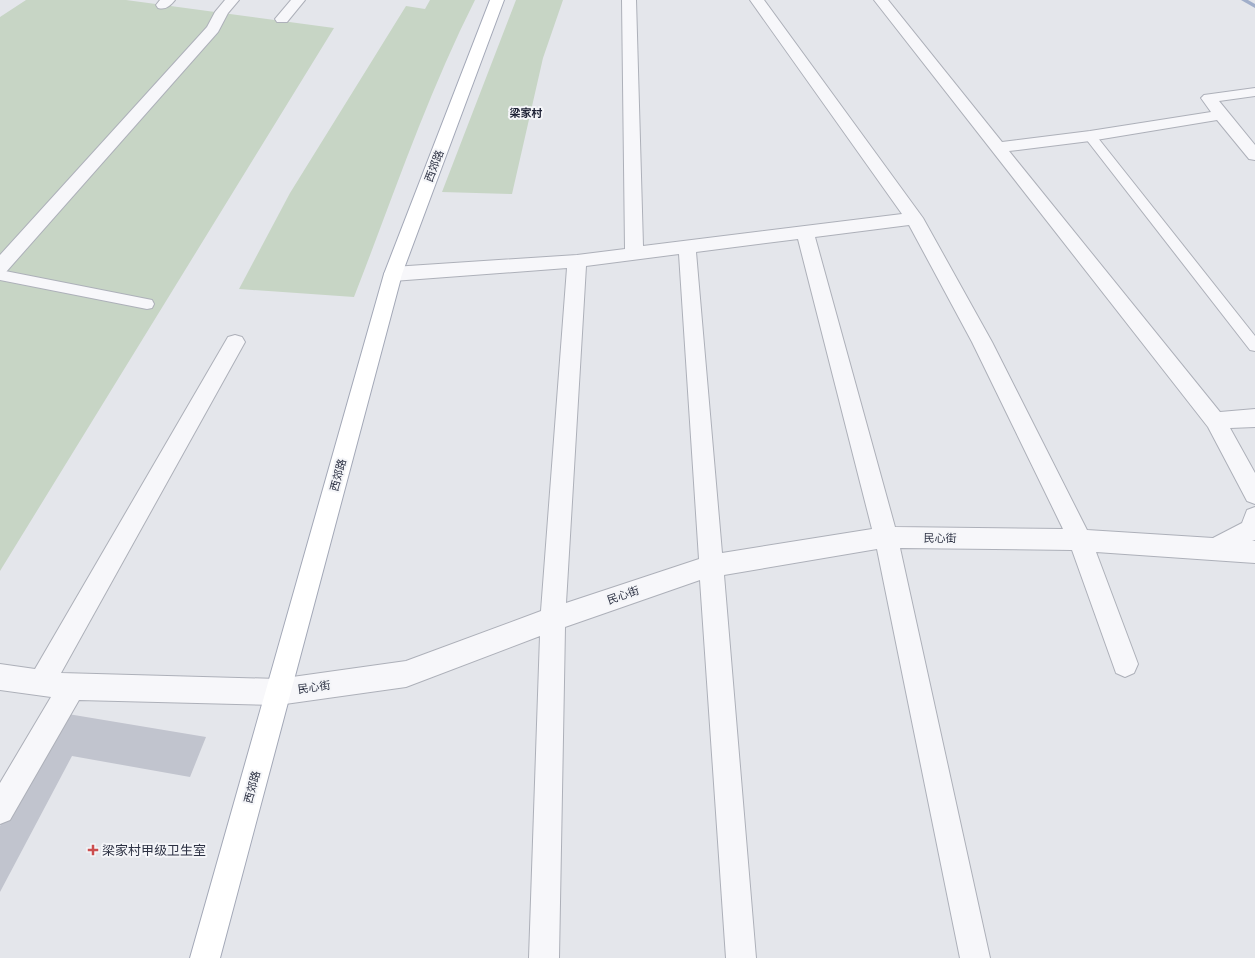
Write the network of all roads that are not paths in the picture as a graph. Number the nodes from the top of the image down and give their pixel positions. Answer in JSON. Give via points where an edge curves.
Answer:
{"nodes":[{"id":1,"x":232,"y":0,"type":"edge"},
{"id":2,"x":298,"y":0,"type":"edge"},
{"id":3,"x":497,"y":0,"type":"edge"},
{"id":4,"x":629,"y":0,"type":"edge"},
{"id":5,"x":757,"y":0,"type":"edge"},
{"id":6,"x":881,"y":0,"type":"edge"},
{"id":7,"x":282,"y":18,"type":"dead end"},
{"id":8,"x":1255,"y":92,"type":"edge"},
{"id":9,"x":1221,"y":115,"type":"junction"},
{"id":10,"x":1090,"y":136,"type":"junction"},
{"id":11,"x":999,"y":147,"type":"junction"},
{"id":12,"x":1255,"y":155,"type":"edge"},
{"id":13,"x":914,"y":218,"type":"junction"},
{"id":14,"x":805,"y":232,"type":"junction"},
{"id":15,"x":687,"y":247,"type":"junction"},
{"id":16,"x":634,"y":253,"type":"junction"},
{"id":17,"x":577,"y":260,"type":"junction"},
{"id":18,"x":0,"y":267,"type":"edge"},
{"id":19,"x":393,"y":274,"type":"junction"},
{"id":20,"x":0,"y":275,"type":"edge"},
{"id":21,"x":147,"y":304,"type":"dead end"},
{"id":22,"x":235,"y":342,"type":"dead end"},
{"id":23,"x":1255,"y":346,"type":"edge"},
{"id":24,"x":1255,"y":418,"type":"edge"},
{"id":25,"x":1216,"y":421,"type":"junction"},
{"id":26,"x":1255,"y":494,"type":"edge"},
{"id":27,"x":1255,"y":517,"type":"edge"},
{"id":28,"x":886,"y":537,"type":"junction"},
{"id":29,"x":1080,"y":540,"type":"junction"},
{"id":30,"x":1215,"y":549,"type":"junction"},
{"id":31,"x":1255,"y":552,"type":"edge"},
{"id":32,"x":710,"y":566,"type":"junction"},
{"id":33,"x":553,"y":619,"type":"junction"},
{"id":34,"x":1125,"y":664,"type":"dead end"},
{"id":35,"x":0,"y":677,"type":"edge"},
{"id":36,"x":41,"y":683,"type":"junction"},
{"id":37,"x":72,"y":686,"type":"junction"},
{"id":38,"x":278,"y":692,"type":"junction"},
{"id":39,"x":0,"y":810,"type":"edge"},
{"id":40,"x":205,"y":958,"type":"edge"},
{"id":41,"x":544,"y":958,"type":"edge"},
{"id":42,"x":740,"y":958,"type":"edge"},
{"id":43,"x":975,"y":958,"type":"edge"}],
"edges":[{"from":1,"to":18,"type":"street","via":[[213,28]]},
{"from":2,"to":7,"type":"street"},
{"from":3,"to":19,"type":"main road","name":"西郊路"},
{"from":4,"to":16,"type":"street"},
{"from":5,"to":13,"type":"street"},
{"from":6,"to":11,"type":"street"},
{"from":8,"to":9,"type":"street","via":[[1209,98]]},
{"from":9,"to":10,"type":"street"},
{"from":9,"to":12,"type":"street"},
{"from":10,"to":11,"type":"street"},
{"from":10,"to":23,"type":"lane"},
{"from":11,"to":25,"type":"street"},
{"from":13,"to":14,"type":"street"},
{"from":13,"to":29,"type":"street","via":[[982,342]]},
{"from":14,"to":15,"type":"street"},
{"from":14,"to":28,"type":"street"},
{"from":15,"to":16,"type":"street"},
{"from":15,"to":32,"type":"street"},
{"from":16,"to":17,"type":"street"},
{"from":17,"to":19,"type":"street"},
{"from":17,"to":33,"type":"street"},
{"from":19,"to":38,"type":"main road","name":"西郊路"},
{"from":20,"to":21,"type":"lane"},
{"from":22,"to":36,"type":"street"},
{"from":24,"to":25,"type":"street"},
{"from":25,"to":26,"type":"street"},
{"from":27,"to":30,"type":"street","via":[[1251,530]]},
{"from":28,"to":29,"type":"street","name":"民心街"},
{"from":28,"to":32,"type":"street","name":"民心街"},
{"from":28,"to":43,"type":"street"},
{"from":29,"to":30,"type":"street","name":"民心街"},
{"from":29,"to":34,"type":"street"},
{"from":30,"to":31,"type":"street","name":"民心街"},
{"from":32,"to":33,"type":"street","name":"民心街"},
{"from":32,"to":42,"type":"street"},
{"from":33,"to":38,"type":"street","name":"民心街","via":[[406,674]]},
{"from":33,"to":41,"type":"street"},
{"from":35,"to":36,"type":"street","name":"民心街"},
{"from":36,"to":37,"type":"street","name":"民心街"},
{"from":37,"to":38,"type":"street","name":"民心街"},
{"from":37,"to":39,"type":"street"},
{"from":38,"to":40,"type":"main road","name":"西郊路"}]}
